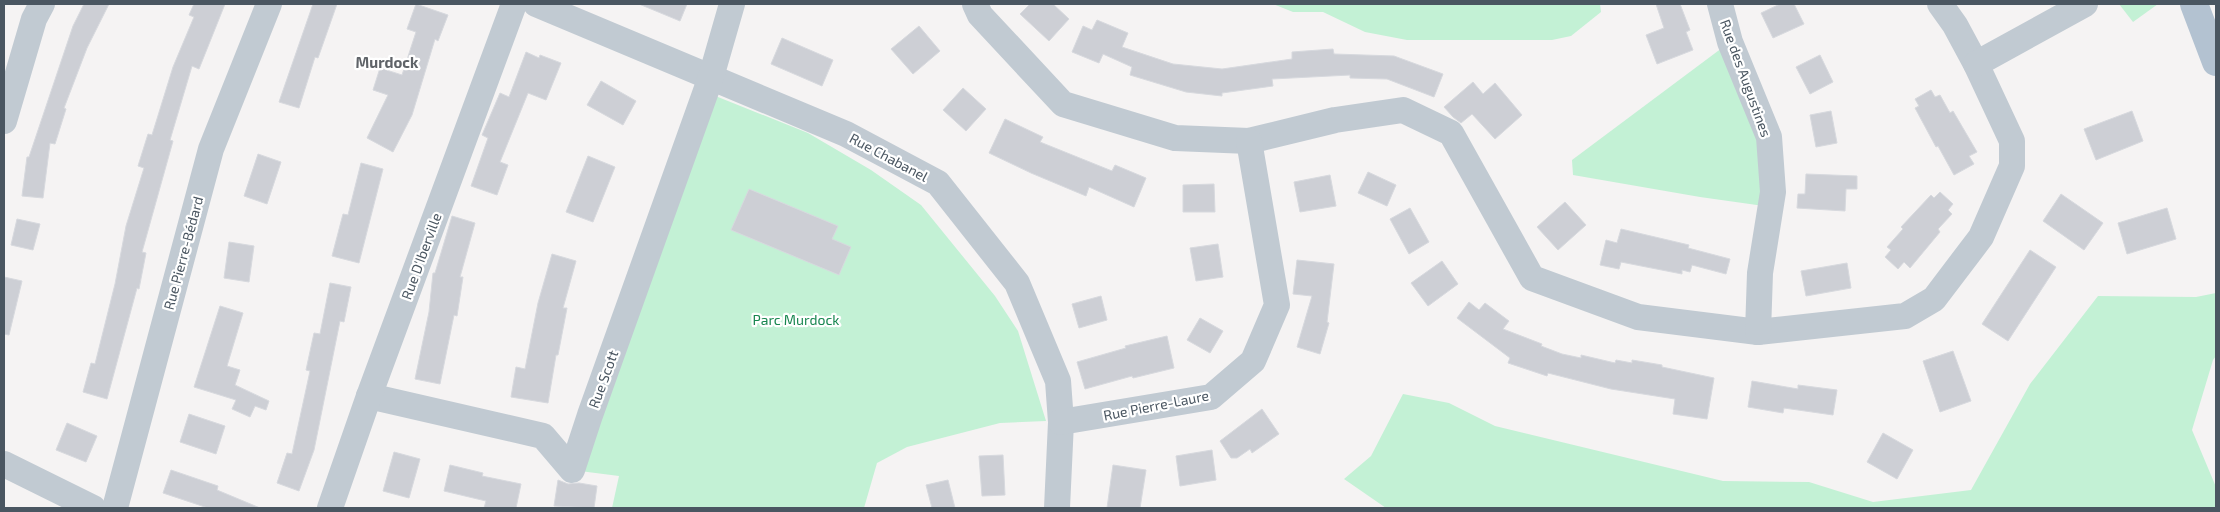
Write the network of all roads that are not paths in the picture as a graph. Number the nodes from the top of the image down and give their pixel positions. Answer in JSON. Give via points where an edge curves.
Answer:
{"nodes":[{"id":1,"x":42,"y":4,"type":"edge"},
{"id":2,"x":269,"y":4,"type":"edge"},
{"id":3,"x":514,"y":4,"type":"edge"},
{"id":4,"x":536,"y":4,"type":"edge"},
{"id":5,"x":732,"y":4,"type":"edge"},
{"id":6,"x":975,"y":4,"type":"edge"},
{"id":7,"x":1720,"y":4,"type":"edge"},
{"id":8,"x":1940,"y":4,"type":"edge"},
{"id":9,"x":2085,"y":4,"type":"edge"},
{"id":10,"x":2194,"y":4,"type":"edge"},
{"id":11,"x":2216,"y":62,"type":"edge"},
{"id":12,"x":1976,"y":64,"type":"junction"},
{"id":13,"x":711,"y":77,"type":"junction"},
{"id":14,"x":4,"y":121,"type":"edge"},
{"id":15,"x":1249,"y":141,"type":"junction"},
{"id":16,"x":1758,"y":332,"type":"junction"},
{"id":17,"x":369,"y":396,"type":"junction"},
{"id":18,"x":1061,"y":422,"type":"junction"},
{"id":19,"x":4,"y":464,"type":"edge"},
{"id":20,"x":93,"y":508,"type":"edge"},
{"id":21,"x":115,"y":508,"type":"edge"},
{"id":22,"x":330,"y":508,"type":"edge"},
{"id":23,"x":1056,"y":508,"type":"edge"}],
"edges":[{"from":1,"to":14,"type":"street","via":[[34,19]]},
{"from":2,"to":21,"type":"street","name":"Rue Pierre-Bédard","via":[[211,149]]},
{"from":3,"to":17,"type":"street","name":"Rue D'Iberville"},
{"from":4,"to":13,"type":"street","name":"Rue Chabanel"},
{"from":5,"to":13,"type":"street"},
{"from":6,"to":15,"type":"street","via":[[980,16],[1063,104],[1176,138]]},
{"from":7,"to":16,"type":"street","name":"Rue des Augustines","via":[[1730,42],[1769,137],[1773,192],[1760,274]]},
{"from":8,"to":12,"type":"street"},
{"from":9,"to":12,"type":"street"},
{"from":10,"to":11,"type":"main road"},
{"from":12,"to":16,"type":"street","via":[[2012,141],[2012,166],[1981,237],[1934,299],[1905,316]]},
{"from":13,"to":17,"type":"street","name":"Rue Scott","via":[[572,470],[543,436]]},
{"from":13,"to":18,"type":"street","name":"Rue Chabanel","via":[[846,134],[938,183],[1017,283],[1058,381]]},
{"from":15,"to":16,"type":"street","via":[[1336,120],[1403,110],[1451,132],[1532,278],[1638,317]]},
{"from":15,"to":18,"type":"street","name":"Rue Pierre-Laure","via":[[1277,304],[1252,361],[1211,397]]},
{"from":17,"to":22,"type":"street","name":"Rue D'Iberville"},
{"from":18,"to":23,"type":"street","name":"Rue Chabanel"},
{"from":19,"to":20,"type":"street"}]}
